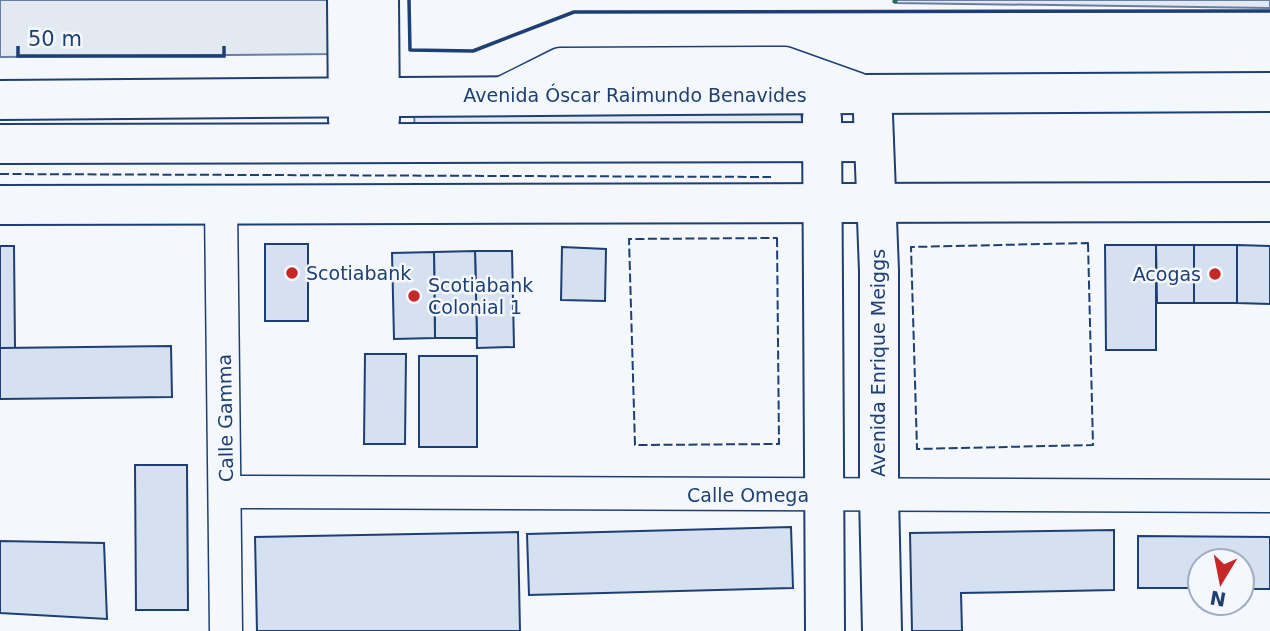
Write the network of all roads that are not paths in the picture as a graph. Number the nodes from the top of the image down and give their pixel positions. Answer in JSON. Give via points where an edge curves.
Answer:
{"nodes":[{"id":1,"x":347,"y":0,"type":"edge"},
{"id":2,"x":379,"y":0,"type":"edge"},
{"id":3,"x":1270,"y":92,"type":"edge"},
{"id":4,"x":364,"y":95,"type":"junction"},
{"id":5,"x":497,"y":95,"type":"junction"},
{"id":6,"x":822,"y":95,"type":"junction"},
{"id":7,"x":872,"y":95,"type":"junction"},
{"id":8,"x":0,"y":100,"type":"edge"},
{"id":9,"x":365,"y":142,"type":"junction"},
{"id":10,"x":823,"y":142,"type":"junction"},
{"id":11,"x":874,"y":142,"type":"junction"},
{"id":12,"x":0,"y":144,"type":"edge"},
{"id":13,"x":1270,"y":202,"type":"edge"},
{"id":14,"x":822,"y":203,"type":"junction"},
{"id":15,"x":876,"y":203,"type":"junction"},
{"id":16,"x":0,"y":205,"type":"edge"},
{"id":17,"x":221,"y":205,"type":"junction"},
{"id":18,"x":226,"y":492,"type":"junction"},
{"id":19,"x":823,"y":495,"type":"junction"},
{"id":20,"x":879,"y":495,"type":"junction"},
{"id":21,"x":1270,"y":496,"type":"edge"},
{"id":22,"x":226,"y":631,"type":"edge"},
{"id":23,"x":825,"y":631,"type":"edge"},
{"id":24,"x":882,"y":631,"type":"edge"}],
"edges":[{"from":1,"to":4,"type":"main road"},
{"from":2,"to":4,"type":"main road"},
{"from":3,"to":7,"type":"main road","name":"Avenida Óscar Raimundo Benavides"},
{"from":4,"to":5,"type":"main road","name":"Avenida Óscar Raimundo Benavides"},
{"from":4,"to":8,"type":"main road","name":"Avenida Óscar Raimundo Benavides"},
{"from":4,"to":9,"type":"main road"},
{"from":5,"to":6,"type":"main road","name":"Avenida Óscar Raimundo Benavides"},
{"from":5,"to":7,"type":"street","via":[[560,64],[785,63]]},
{"from":6,"to":7,"type":"main road","name":"Avenida Óscar Raimundo Benavides"},
{"from":6,"to":10,"type":"main road"},
{"from":7,"to":11,"type":"main road","name":"Avenida Enrique Meiggs"},
{"from":9,"to":10,"type":"main road"},
{"from":9,"to":12,"type":"main road"},
{"from":10,"to":11,"type":"main road"},
{"from":10,"to":14,"type":"main road"},
{"from":11,"to":15,"type":"main road","name":"Avenida Enrique Meiggs"},
{"from":13,"to":15,"type":"main road"},
{"from":14,"to":15,"type":"main road"},
{"from":14,"to":17,"type":"main road"},
{"from":14,"to":19,"type":"main road"},
{"from":15,"to":20,"type":"main road","name":"Avenida Enrique Meiggs"},
{"from":16,"to":17,"type":"main road"},
{"from":17,"to":18,"type":"street","name":"Calle Gamma"},
{"from":18,"to":19,"type":"street","name":"Calle Omega"},
{"from":18,"to":22,"type":"street","name":"Calle Gamma"},
{"from":19,"to":20,"type":"street","name":"Calle Omega"},
{"from":19,"to":23,"type":"main road"},
{"from":20,"to":21,"type":"street","name":"Calle Omega"},
{"from":20,"to":24,"type":"main road","name":"Avenida Enrique Meiggs"}]}
